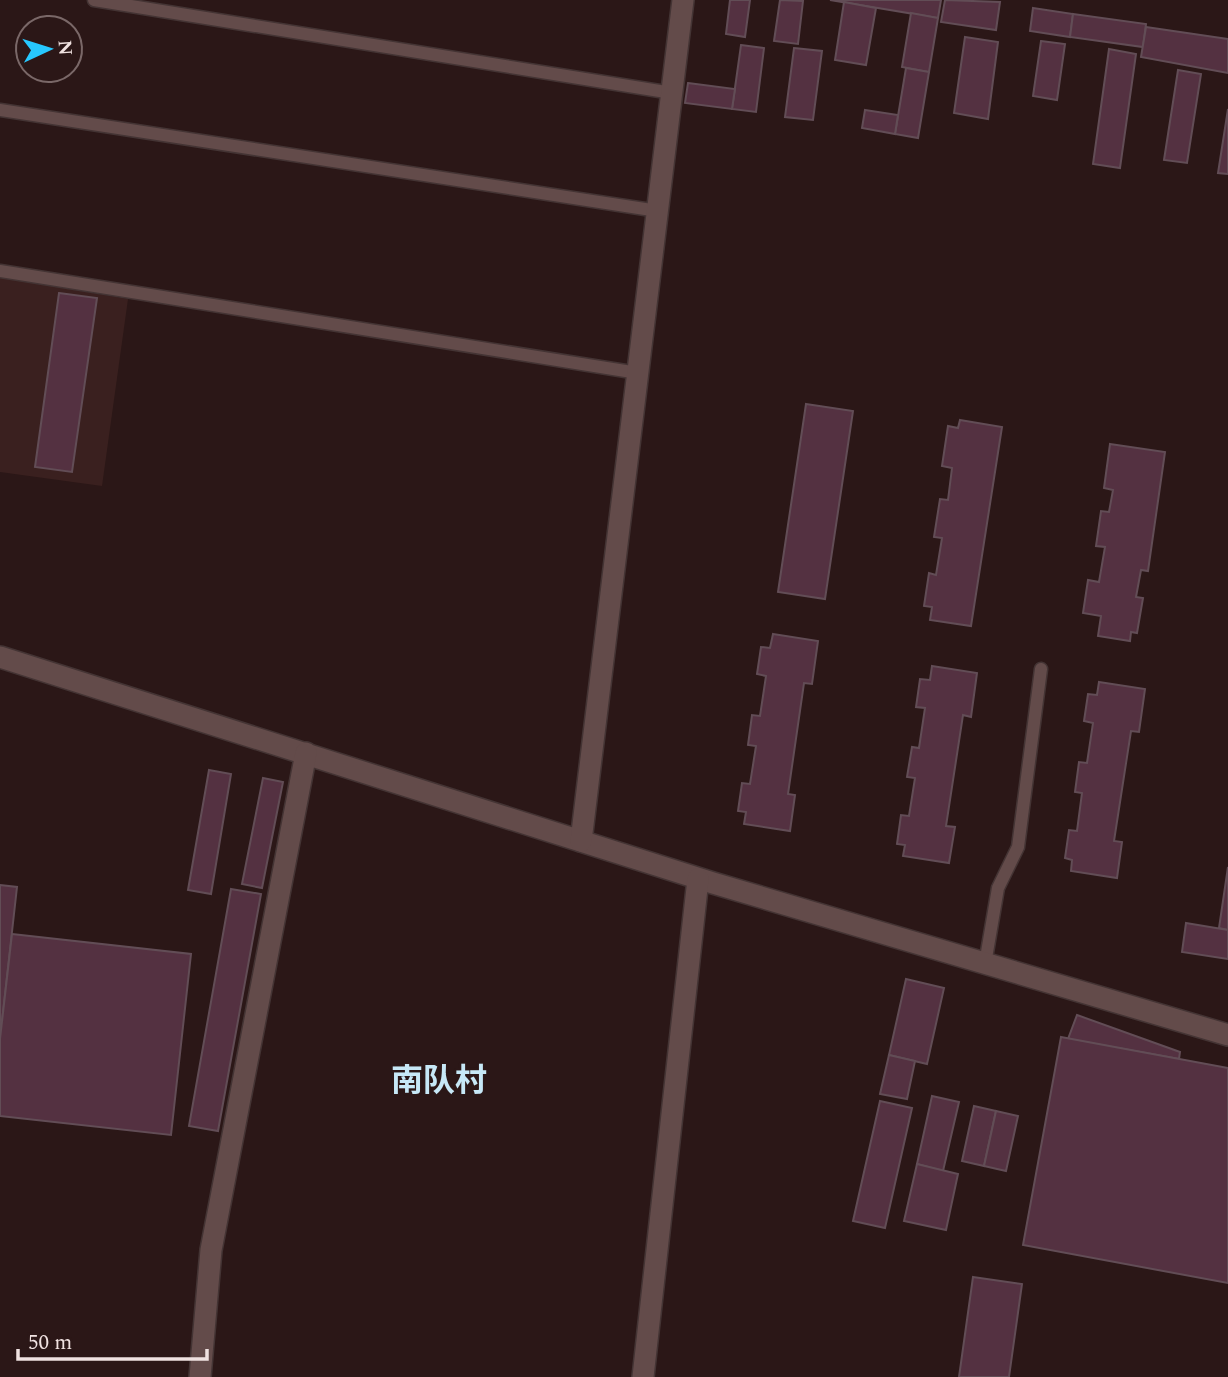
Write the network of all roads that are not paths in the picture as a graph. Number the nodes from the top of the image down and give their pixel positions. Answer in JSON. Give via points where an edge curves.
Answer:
{"nodes":[{"id":1,"x":94,"y":0,"type":"edge"},
{"id":2,"x":683,"y":0,"type":"edge"},
{"id":3,"x":672,"y":93,"type":"junction"},
{"id":4,"x":0,"y":110,"type":"edge"},
{"id":5,"x":658,"y":211,"type":"junction"},
{"id":6,"x":0,"y":271,"type":"edge"},
{"id":7,"x":638,"y":373,"type":"junction"},
{"id":8,"x":0,"y":657,"type":"edge"},
{"id":9,"x":1041,"y":669,"type":"dead end"},
{"id":10,"x":306,"y":753,"type":"junction"},
{"id":11,"x":581,"y":841,"type":"junction"},
{"id":12,"x":698,"y":879,"type":"junction"},
{"id":13,"x":985,"y":964,"type":"junction"},
{"id":14,"x":1228,"y":1035,"type":"edge"},
{"id":15,"x":200,"y":1377,"type":"edge"},
{"id":16,"x":643,"y":1377,"type":"edge"}],
"edges":[{"from":1,"to":3,"type":"lane"},
{"from":2,"to":3,"type":"street"},
{"from":3,"to":5,"type":"street"},
{"from":4,"to":5,"type":"lane"},
{"from":5,"to":7,"type":"street"},
{"from":6,"to":7,"type":"lane"},
{"from":7,"to":11,"type":"street"},
{"from":8,"to":10,"type":"street"},
{"from":9,"to":13,"type":"lane","via":[[1018,847],[998,888]]},
{"from":10,"to":11,"type":"street"},
{"from":10,"to":15,"type":"street","via":[[211,1250]]},
{"from":11,"to":12,"type":"street"},
{"from":12,"to":13,"type":"street"},
{"from":12,"to":16,"type":"street"},
{"from":13,"to":14,"type":"street"}]}
